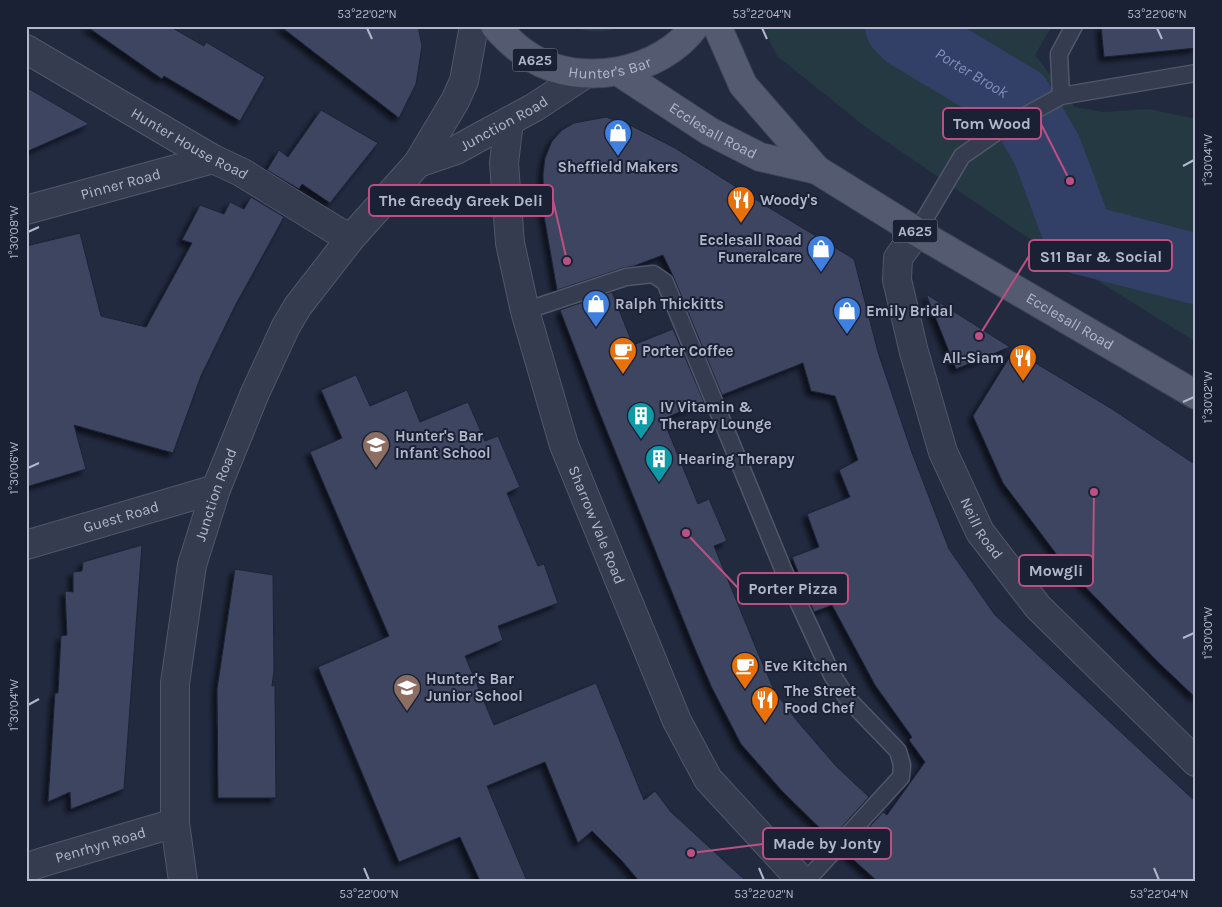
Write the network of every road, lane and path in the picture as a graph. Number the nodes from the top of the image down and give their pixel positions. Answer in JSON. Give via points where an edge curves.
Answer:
{"nodes":[{"id":1,"x":474,"y":26,"type":"edge"},
{"id":2,"x":494,"y":26,"type":"edge"},
{"id":3,"x":695,"y":26,"type":"edge"},
{"id":4,"x":717,"y":26,"type":"edge"},
{"id":5,"x":1074,"y":26,"type":"edge"},
{"id":6,"x":26,"y":49,"type":"edge"},
{"id":7,"x":619,"y":72,"type":"junction"},
{"id":8,"x":585,"y":74,"type":"junction"},
{"id":9,"x":1196,"y":74,"type":"edge"},
{"id":10,"x":1061,"y":96,"type":"junction"},
{"id":11,"x":509,"y":121,"type":"junction"},
{"id":12,"x":213,"y":159,"type":"junction"},
{"id":13,"x":418,"y":163,"type":"junction"},
{"id":14,"x":817,"y":170,"type":"junction"},
{"id":15,"x":26,"y":210,"type":"edge"},
{"id":16,"x":917,"y":232,"type":"junction"},
{"id":17,"x":350,"y":239,"type":"junction"},
{"id":18,"x":525,"y":311,"type":"junction"},
{"id":19,"x":1196,"y":394,"type":"edge"},
{"id":20,"x":216,"y":489,"type":"junction"},
{"id":21,"x":26,"y":545,"type":"edge"},
{"id":22,"x":1196,"y":762,"type":"edge"},
{"id":23,"x":175,"y":823,"type":"junction"},
{"id":24,"x":26,"y":868,"type":"edge"},
{"id":25,"x":183,"y":881,"type":"edge"},
{"id":26,"x":802,"y":881,"type":"edge"},
{"id":27,"x":806,"y":881,"type":"edge"}],
"edges":[{"from":1,"to":13,"type":"street","name":"Junction Road","via":[[464,81]]},
{"from":2,"to":8,"type":"main road","name":"Hunter's Bar","number":"A625","via":[[534,59],[559,69]]},
{"from":3,"to":7,"type":"main road","name":"Hunter's Bar","number":"A625","via":[[689,35],[657,59]]},
{"from":4,"to":14,"type":"main road","name":"Ecclesall Road","number":"A625","via":[[743,85]]},
{"from":5,"to":10,"type":"lane","via":[[1059,54]]},
{"from":6,"to":12,"type":"street","name":"Hunter House Road"},
{"from":7,"to":8,"type":"main road","name":"Hunter's Bar","number":"A625"},
{"from":7,"to":14,"type":"main road","name":"Ecclesall Road","number":"A625","via":[[709,131],[760,157]]},
{"from":8,"to":11,"type":"street","name":"Junction Road"},
{"from":9,"to":10,"type":"lane"},
{"from":10,"to":16,"type":"lane","via":[[998,131],[962,156]]},
{"from":11,"to":13,"type":"street","name":"Junction Road","via":[[456,150]]},
{"from":11,"to":18,"type":"street","name":"Sharrow Vale Road","via":[[505,188],[510,242]]},
{"from":12,"to":15,"type":"street","name":"Pinner Road"},
{"from":12,"to":17,"type":"street","name":"Hunter House Road","via":[[241,172]]},
{"from":13,"to":17,"type":"street","name":"Junction Road"},
{"from":14,"to":16,"type":"main road","name":"Ecclesall Road","number":"A625"},
{"from":16,"to":19,"type":"main road","name":"Ecclesall Road","number":"A625"},
{"from":16,"to":22,"type":"street","name":"Neill Road","via":[[898,258],[897,280],[943,452],[980,532],[1038,607]]},
{"from":17,"to":20,"type":"street","name":"Junction Road","via":[[286,326]]},
{"from":18,"to":26,"type":"street","name":"Sharrow Vale Road","via":[[564,445],[677,721],[708,779]]},
{"from":18,"to":27,"type":"lane","via":[[626,277],[653,274],[665,282],[783,569],[832,675],[848,699],[898,752],[901,778]]},
{"from":20,"to":21,"type":"street","name":"Guest Road"},
{"from":20,"to":23,"type":"street","name":"Junction Road","via":[[192,565],[175,683]]},
{"from":23,"to":24,"type":"street","name":"Penrhyn Road"},
{"from":23,"to":25,"type":"street","name":"Junction Road"}]}
